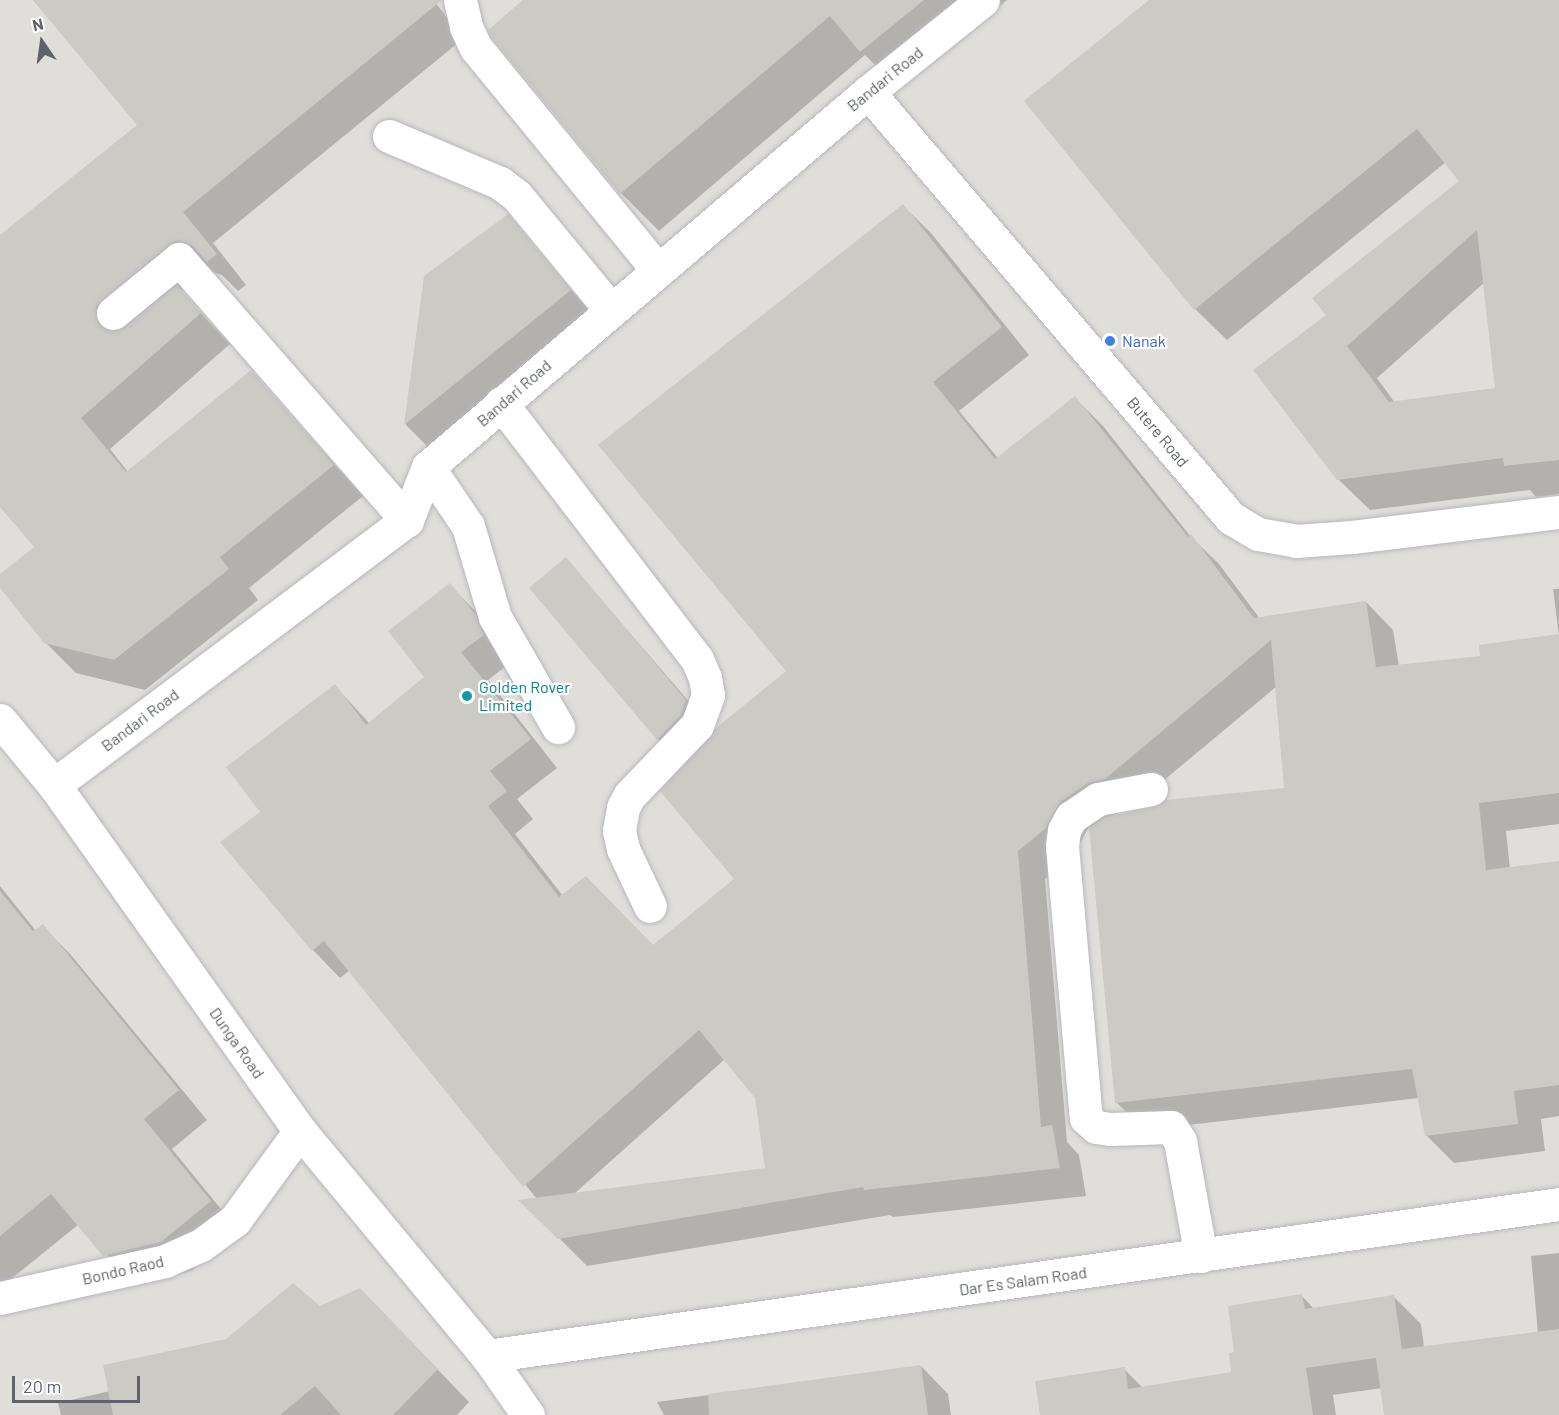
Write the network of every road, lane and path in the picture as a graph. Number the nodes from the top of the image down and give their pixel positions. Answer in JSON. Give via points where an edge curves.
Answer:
{"nodes":[{"id":1,"x":460,"y":0,"type":"edge"},
{"id":2,"x":983,"y":0,"type":"edge"},
{"id":3,"x":868,"y":92,"type":"junction"},
{"id":4,"x":388,"y":136,"type":"dead end"},
{"id":5,"x":658,"y":270,"type":"junction"},
{"id":6,"x":611,"y":310,"type":"junction"},
{"id":7,"x":113,"y":313,"type":"dead end"},
{"id":8,"x":501,"y":404,"type":"junction"},
{"id":9,"x":428,"y":467,"type":"junction"},
{"id":10,"x":1559,"y":512,"type":"edge"},
{"id":11,"x":407,"y":520,"type":"junction"},
{"id":12,"x":0,"y":720,"type":"edge"},
{"id":13,"x":558,"y":727,"type":"dead end"},
{"id":14,"x":54,"y":785,"type":"junction"},
{"id":15,"x":1151,"y":789,"type":"dead end"},
{"id":16,"x":650,"y":906,"type":"dead end"},
{"id":17,"x":300,"y":1131,"type":"junction"},
{"id":18,"x":1559,"y":1204,"type":"edge"},
{"id":19,"x":1201,"y":1256,"type":"junction"},
{"id":20,"x":0,"y":1298,"type":"edge"},
{"id":21,"x":487,"y":1356,"type":"junction"},
{"id":22,"x":528,"y":1415,"type":"edge"}],
"edges":[{"from":1,"to":5,"type":"street","via":[[476,48]]},
{"from":2,"to":3,"type":"street","name":"Bandari Road"},
{"from":3,"to":5,"type":"street","name":"Bandari Road"},
{"from":3,"to":10,"type":"street","name":"Butere Road","via":[[1232,518],[1258,534],[1307,541]]},
{"from":4,"to":6,"type":"street","via":[[500,183],[517,196]]},
{"from":5,"to":6,"type":"street","name":"Bandari Road"},
{"from":6,"to":8,"type":"street","name":"Bandari Road"},
{"from":7,"to":11,"type":"street","via":[[179,259]]},
{"from":8,"to":9,"type":"street","name":"Bandari Road"},
{"from":8,"to":16,"type":"street","via":[[698,659],[705,678],[708,695],[697,725],[629,796],[623,808],[619,831],[623,849]]},
{"from":9,"to":11,"type":"street","name":"Bandari Road"},
{"from":9,"to":13,"type":"street","via":[[468,526],[495,617]]},
{"from":11,"to":14,"type":"street","name":"Bandari Road"},
{"from":12,"to":14,"type":"street","name":"Dunga Road"},
{"from":14,"to":17,"type":"street","name":"Dunga Road"},
{"from":15,"to":19,"type":"street","via":[[1098,799],[1071,818],[1064,830],[1062,846],[1086,1118],[1096,1127],[1111,1129],[1172,1127],[1180,1141]]},
{"from":17,"to":20,"type":"street","name":"Bondo Raod","via":[[235,1220],[201,1245],[165,1262]]},
{"from":17,"to":21,"type":"street","name":"Dunga Road"},
{"from":18,"to":19,"type":"street","name":"Dar Es Salam Road"},
{"from":19,"to":21,"type":"street","name":"Dar Es Salam Road"},
{"from":21,"to":22,"type":"street","name":"Dunga Road"}]}
